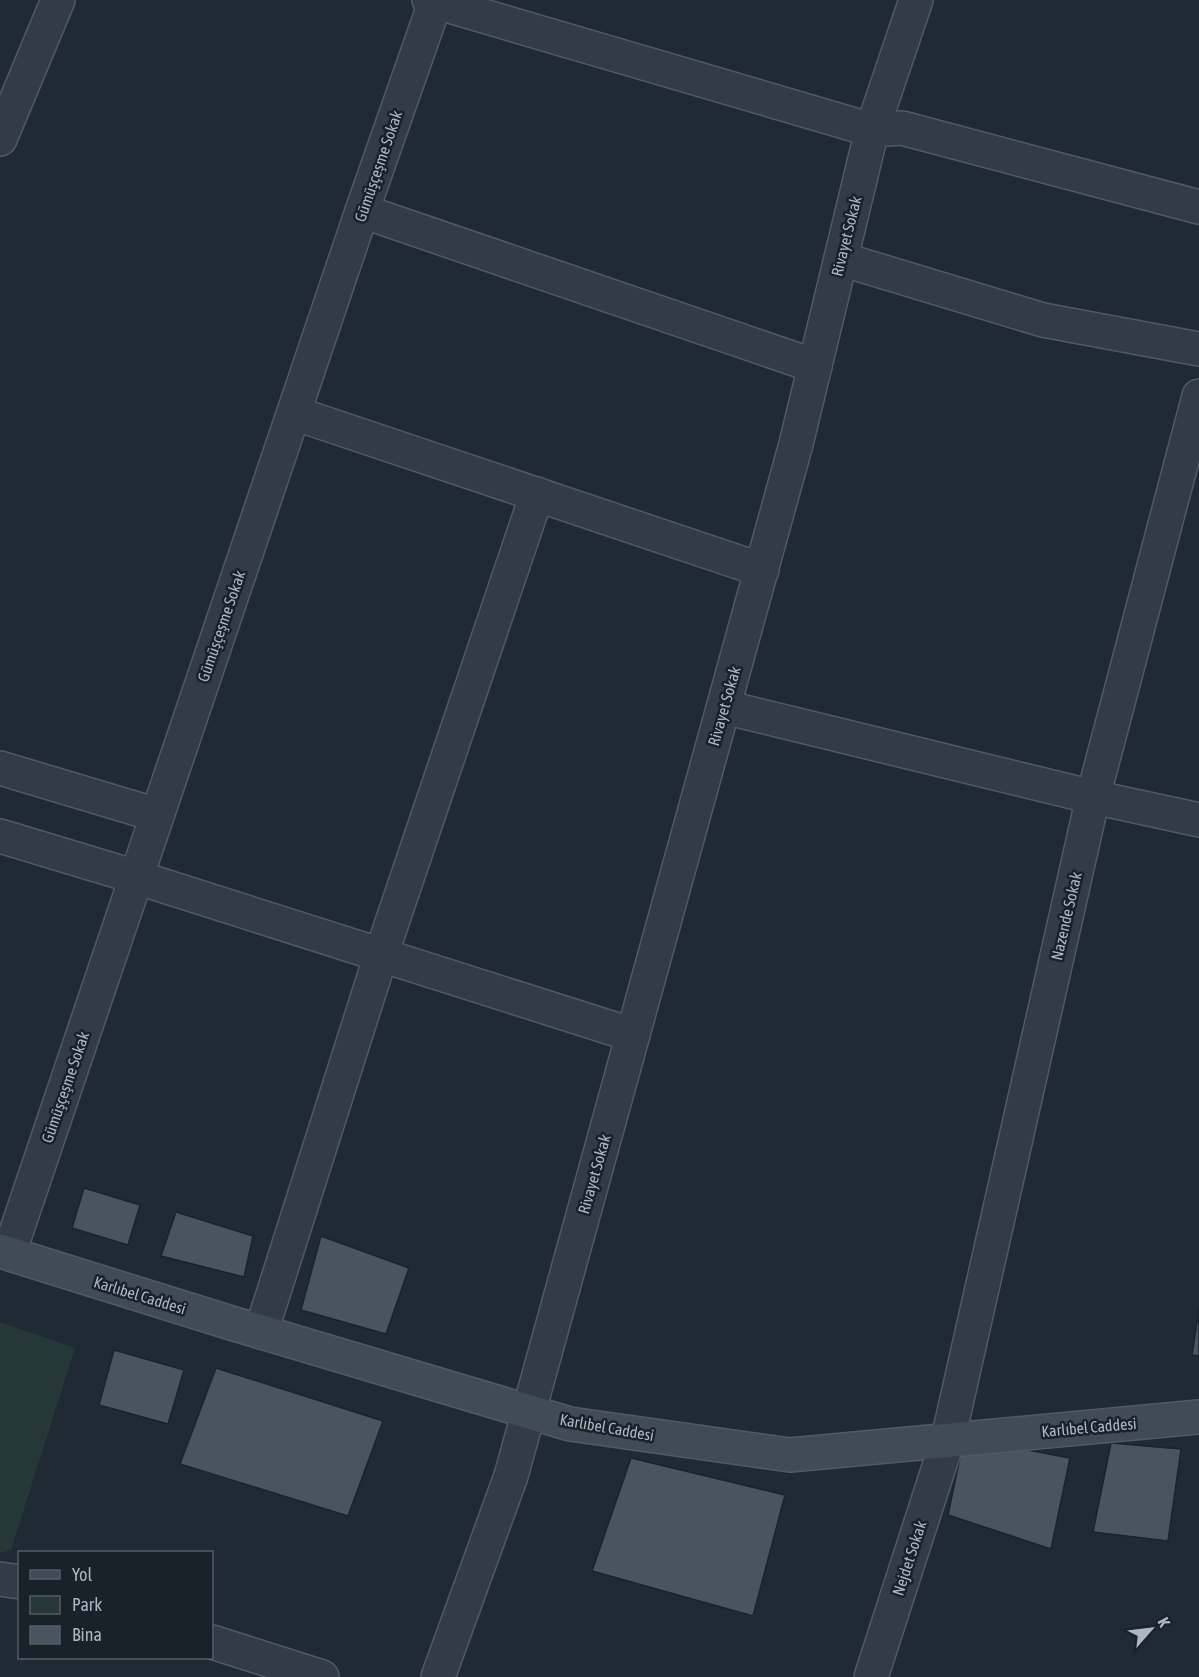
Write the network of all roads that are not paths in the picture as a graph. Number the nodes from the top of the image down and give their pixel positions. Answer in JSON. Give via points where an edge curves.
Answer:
{"nodes":[{"id":1,"x":58,"y":0,"type":"edge"},
{"id":2,"x":916,"y":0,"type":"edge"},
{"id":3,"x":433,"y":1,"type":"edge"},
{"id":4,"x":872,"y":130,"type":"junction"},
{"id":5,"x":0,"y":140,"type":"edge"},
{"id":6,"x":1199,"y":207,"type":"edge"},
{"id":7,"x":362,"y":211,"type":"junction"},
{"id":8,"x":841,"y":258,"type":"junction"},
{"id":9,"x":1199,"y":349,"type":"edge"},
{"id":10,"x":815,"y":366,"type":"junction"},
{"id":11,"x":1199,"y":396,"type":"edge"},
{"id":12,"x":294,"y":413,"type":"junction"},
{"id":13,"x":537,"y":494,"type":"junction"},
{"id":14,"x":762,"y":570,"type":"junction"},
{"id":15,"x":724,"y":707,"type":"junction"},
{"id":16,"x":0,"y":768,"type":"edge"},
{"id":17,"x":1093,"y":797,"type":"junction"},
{"id":18,"x":157,"y":815,"type":"junction"},
{"id":19,"x":1199,"y":820,"type":"edge"},
{"id":20,"x":0,"y":837,"type":"edge"},
{"id":21,"x":136,"y":877,"type":"junction"},
{"id":22,"x":381,"y":954,"type":"junction"},
{"id":23,"x":633,"y":1035,"type":"junction"},
{"id":24,"x":4,"y":1252,"type":"edge"},
{"id":25,"x":261,"y":1332,"type":"junction"},
{"id":26,"x":528,"y":1411,"type":"junction"},
{"id":27,"x":1199,"y":1417,"type":"edge"},
{"id":28,"x":948,"y":1439,"type":"junction"},
{"id":29,"x":0,"y":1579,"type":"edge"},
{"id":30,"x":18,"y":1582,"type":"edge"},
{"id":31,"x":213,"y":1642,"type":"edge"},
{"id":32,"x":322,"y":1677,"type":"edge"},
{"id":33,"x":438,"y":1677,"type":"edge"},
{"id":34,"x":871,"y":1677,"type":"edge"}],
"edges":[{"from":1,"to":5,"type":"street"},
{"from":2,"to":4,"type":"street","name":"Rivayet Sokak"},
{"from":3,"to":4,"type":"street"},
{"from":3,"to":7,"type":"street","name":"Gümüşçeşme Sokak"},
{"from":4,"to":6,"type":"street","via":[[902,128]]},
{"from":4,"to":8,"type":"street","name":"Rivayet Sokak"},
{"from":7,"to":10,"type":"street"},
{"from":7,"to":12,"type":"street","name":"Gümüşçeşme Sokak"},
{"from":8,"to":9,"type":"street","via":[[1043,320]]},
{"from":8,"to":10,"type":"street","name":"Rivayet Sokak"},
{"from":10,"to":14,"type":"street","name":"Rivayet Sokak"},
{"from":11,"to":17,"type":"street","name":"Nazende Sokak"},
{"from":12,"to":13,"type":"street"},
{"from":12,"to":18,"type":"street","name":"Gümüşçeşme Sokak"},
{"from":13,"to":14,"type":"street"},
{"from":13,"to":22,"type":"street"},
{"from":14,"to":15,"type":"street","name":"Rivayet Sokak"},
{"from":15,"to":17,"type":"street"},
{"from":15,"to":23,"type":"street","name":"Rivayet Sokak"},
{"from":16,"to":18,"type":"street"},
{"from":17,"to":19,"type":"street"},
{"from":17,"to":28,"type":"street","name":"Nazende Sokak"},
{"from":18,"to":21,"type":"street","name":"Gümüşçeşme Sokak"},
{"from":20,"to":21,"type":"street"},
{"from":21,"to":22,"type":"street"},
{"from":21,"to":24,"type":"street","name":"Gümüşçeşme Sokak"},
{"from":22,"to":23,"type":"street"},
{"from":22,"to":25,"type":"street"},
{"from":23,"to":26,"type":"street","name":"Rivayet Sokak"},
{"from":24,"to":25,"type":"street","name":"Karlıbel Caddesi"},
{"from":25,"to":26,"type":"street","name":"Karlıbel Caddesi"},
{"from":26,"to":28,"type":"street","name":"Karlıbel Caddesi","via":[[570,1424],[790,1455]]},
{"from":26,"to":33,"type":"street","name":"Rivayet Sokak","via":[[511,1476]]},
{"from":27,"to":28,"type":"street","name":"Karlıbel Caddesi"},
{"from":28,"to":34,"type":"street","name":"Nejdet Sokak"},
{"from":29,"to":30,"type":"street"},
{"from":31,"to":32,"type":"street"}]}
